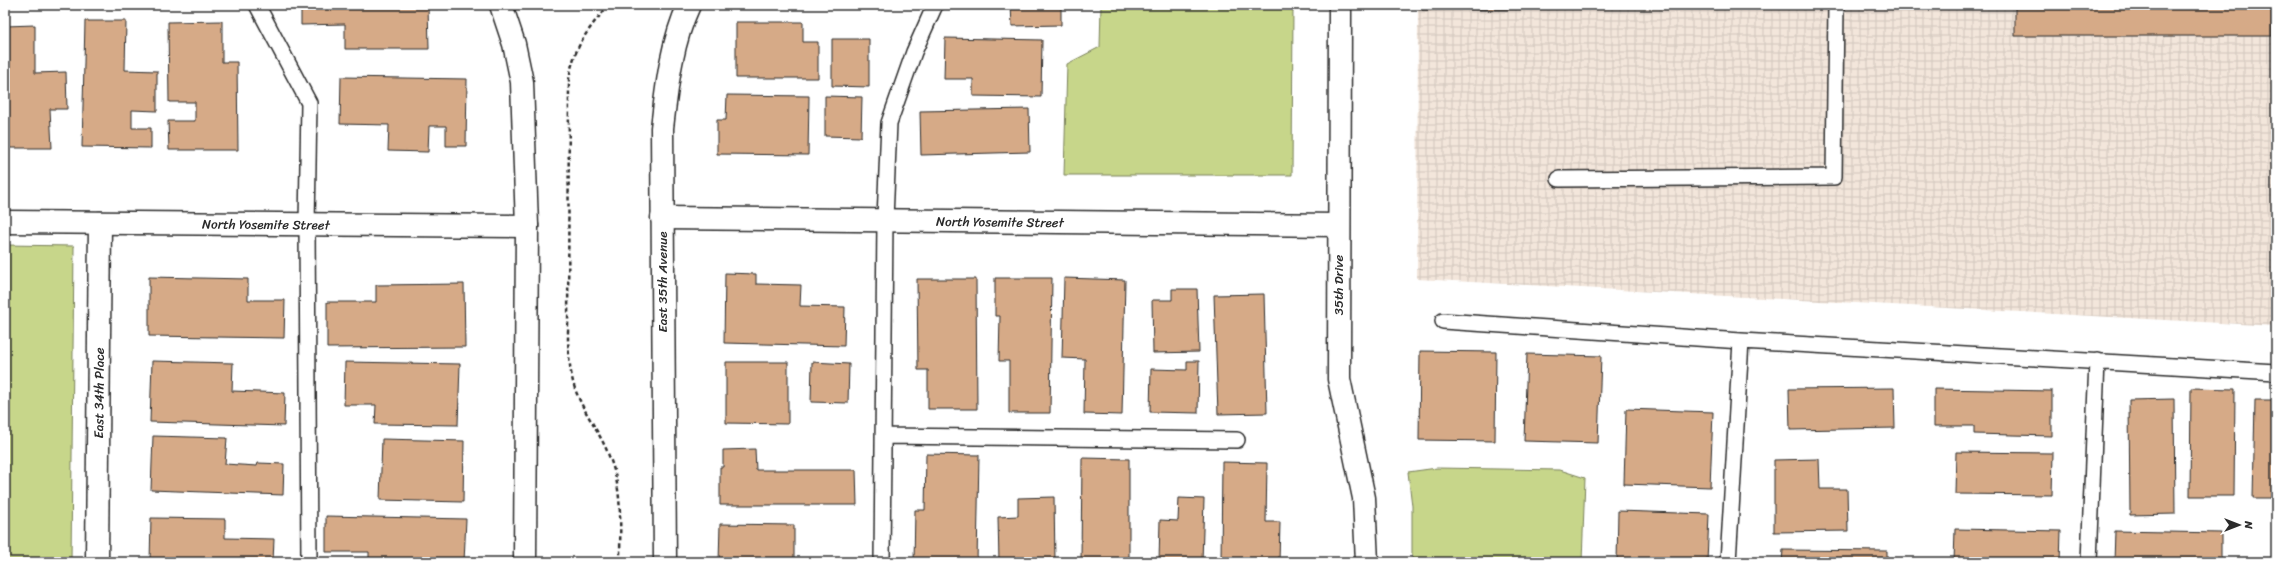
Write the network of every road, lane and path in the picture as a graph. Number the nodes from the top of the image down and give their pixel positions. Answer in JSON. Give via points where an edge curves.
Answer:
{"nodes":[{"id":1,"x":257,"y":5,"type":"edge"},
{"id":2,"x":501,"y":5,"type":"edge"},
{"id":3,"x":609,"y":5,"type":"edge"},
{"id":4,"x":689,"y":5,"type":"edge"},
{"id":5,"x":935,"y":5,"type":"edge"},
{"id":6,"x":1340,"y":5,"type":"edge"},
{"id":7,"x":1836,"y":5,"type":"edge"},
{"id":8,"x":1559,"y":179,"type":"dead end"},
{"id":9,"x":662,"y":218,"type":"junction"},
{"id":10,"x":885,"y":219,"type":"junction"},
{"id":11,"x":5,"y":222,"type":"edge"},
{"id":12,"x":100,"y":223,"type":"junction"},
{"id":13,"x":1338,"y":224,"type":"junction"},
{"id":14,"x":307,"y":226,"type":"junction"},
{"id":15,"x":526,"y":226,"type":"junction"},
{"id":16,"x":1443,"y":321,"type":"dead end"},
{"id":17,"x":1741,"y":342,"type":"junction"},
{"id":18,"x":2097,"y":362,"type":"junction"},
{"id":19,"x":2276,"y":372,"type":"edge"},
{"id":20,"x":883,"y":436,"type":"junction"},
{"id":21,"x":1237,"y":440,"type":"dead end"},
{"id":22,"x":97,"y":562,"type":"edge"},
{"id":23,"x":309,"y":562,"type":"edge"},
{"id":24,"x":525,"y":562,"type":"edge"},
{"id":25,"x":620,"y":562,"type":"edge"},
{"id":26,"x":665,"y":562,"type":"edge"},
{"id":27,"x":882,"y":562,"type":"edge"},
{"id":28,"x":1367,"y":562,"type":"edge"},
{"id":29,"x":1728,"y":562,"type":"edge"},
{"id":30,"x":2089,"y":562,"type":"edge"}],
"edges":[{"from":1,"to":14,"type":"lane","via":[[309,102]]},
{"from":2,"to":15,"type":"street","via":[[514,44],[522,82]]},
{"from":3,"to":25,"type":"path","via":[[586,31],[572,63],[569,79],[568,340],[570,366],[577,393],[610,457],[620,511]]},
{"from":4,"to":9,"type":"street","name":"East 35th Avenue","via":[[668,76],[662,128]]},
{"from":5,"to":10,"type":"lane","via":[[914,52],[889,122]]},
{"from":6,"to":13,"type":"street","name":"35th Drive"},
{"from":7,"to":8,"type":"lane","via":[[1834,178]]},
{"from":9,"to":10,"type":"street","name":"North Yosemite Street"},
{"from":9,"to":26,"type":"street","name":"East 35th Avenue"},
{"from":10,"to":13,"type":"street","name":"North Yosemite Street"},
{"from":10,"to":20,"type":"lane"},
{"from":11,"to":12,"type":"street","name":"North Yosemite Street"},
{"from":12,"to":14,"type":"street","name":"North Yosemite Street"},
{"from":12,"to":22,"type":"street","name":"East 34th Place"},
{"from":13,"to":28,"type":"street","name":"35th Drive","via":[[1339,379],[1364,498]]},
{"from":14,"to":15,"type":"street","name":"North Yosemite Street"},
{"from":14,"to":23,"type":"lane"},
{"from":15,"to":24,"type":"street"},
{"from":16,"to":17,"type":"lane"},
{"from":17,"to":18,"type":"lane"},
{"from":17,"to":29,"type":"lane"},
{"from":18,"to":19,"type":"lane"},
{"from":18,"to":30,"type":"lane"},
{"from":20,"to":21,"type":"lane"},
{"from":20,"to":27,"type":"lane"}]}
